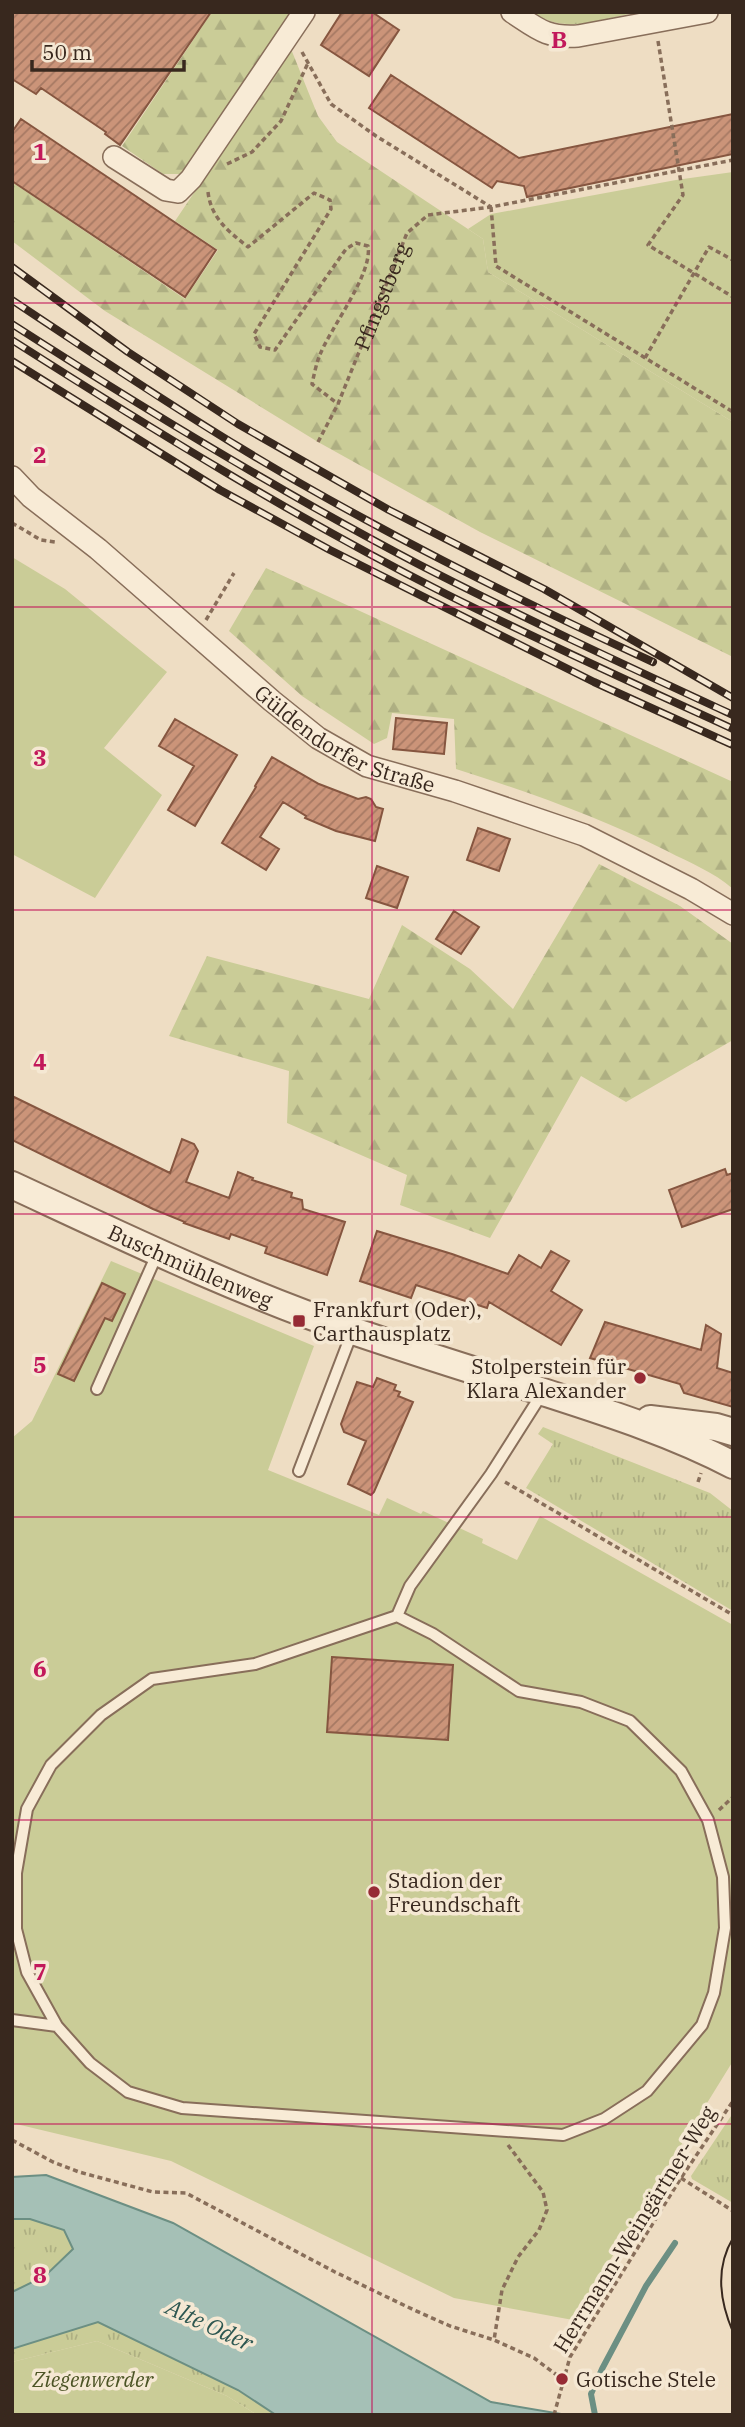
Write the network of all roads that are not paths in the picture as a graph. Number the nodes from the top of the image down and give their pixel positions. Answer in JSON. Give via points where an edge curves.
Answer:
{"nodes":[{"id":1,"x":304,"y":12,"type":"edge"},
{"id":2,"x":512,"y":12,"type":"edge"},
{"id":3,"x":707,"y":12,"type":"edge"},
{"id":4,"x":114,"y":157,"type":"dead end"},
{"id":5,"x":12,"y":477,"type":"edge"},
{"id":6,"x":733,"y":914,"type":"edge"},
{"id":7,"x":12,"y":1185,"type":"edge"},
{"id":8,"x":158,"y":1252,"type":"junction"},
{"id":9,"x":353,"y":1330,"type":"junction"},
{"id":10,"x":97,"y":1389,"type":"dead end"},
{"id":11,"x":543,"y":1392,"type":"junction"},
{"id":12,"x":614,"y":1415,"type":"junction"},
{"id":13,"x":733,"y":1432,"type":"edge"},
{"id":14,"x":733,"y":1465,"type":"edge"},
{"id":15,"x":299,"y":1471,"type":"dead end"},
{"id":16,"x":397,"y":1616,"type":"junction"},
{"id":17,"x":12,"y":2020,"type":"edge"},
{"id":18,"x":57,"y":2026,"type":"junction"}],
"edges":[{"from":1,"to":4,"type":"street","via":[[178,192],[166,190]]},
{"from":2,"to":3,"type":"street","via":[[546,34],[561,37]]},
{"from":5,"to":6,"type":"street","name":"Güldendorfer Straße","via":[[318,738],[367,765],[584,835]]},
{"from":7,"to":8,"type":"street","name":"Buschmühlenweg"},
{"from":8,"to":9,"type":"street","name":"Buschmühlenweg"},
{"from":8,"to":10,"type":"lane"},
{"from":9,"to":11,"type":"street","name":"Buschmühlenweg"},
{"from":9,"to":15,"type":"lane"},
{"from":11,"to":12,"type":"street","name":"Buschmühlenweg"},
{"from":11,"to":16,"type":"lane","via":[[410,1586]]},
{"from":12,"to":13,"type":"street","name":"Buschmühlenweg"},
{"from":12,"to":14,"type":"street","name":"Buschmühlenweg"},
{"from":16,"to":18,"type":"lane","via":[[255,1664],[152,1679],[101,1714],[51,1765],[27,1809],[16,1873],[16,1929],[27,1972]]},
{"from":16,"to":18,"type":"lane","via":[[433,1634],[519,1691],[582,1702],[630,1721],[681,1771],[708,1820],[723,1877],[725,1928],[715,1993],[702,2025],[647,2091],[604,2119],[564,2135],[182,2108],[128,2092],[90,2063]]},
{"from":17,"to":18,"type":"lane"}]}
